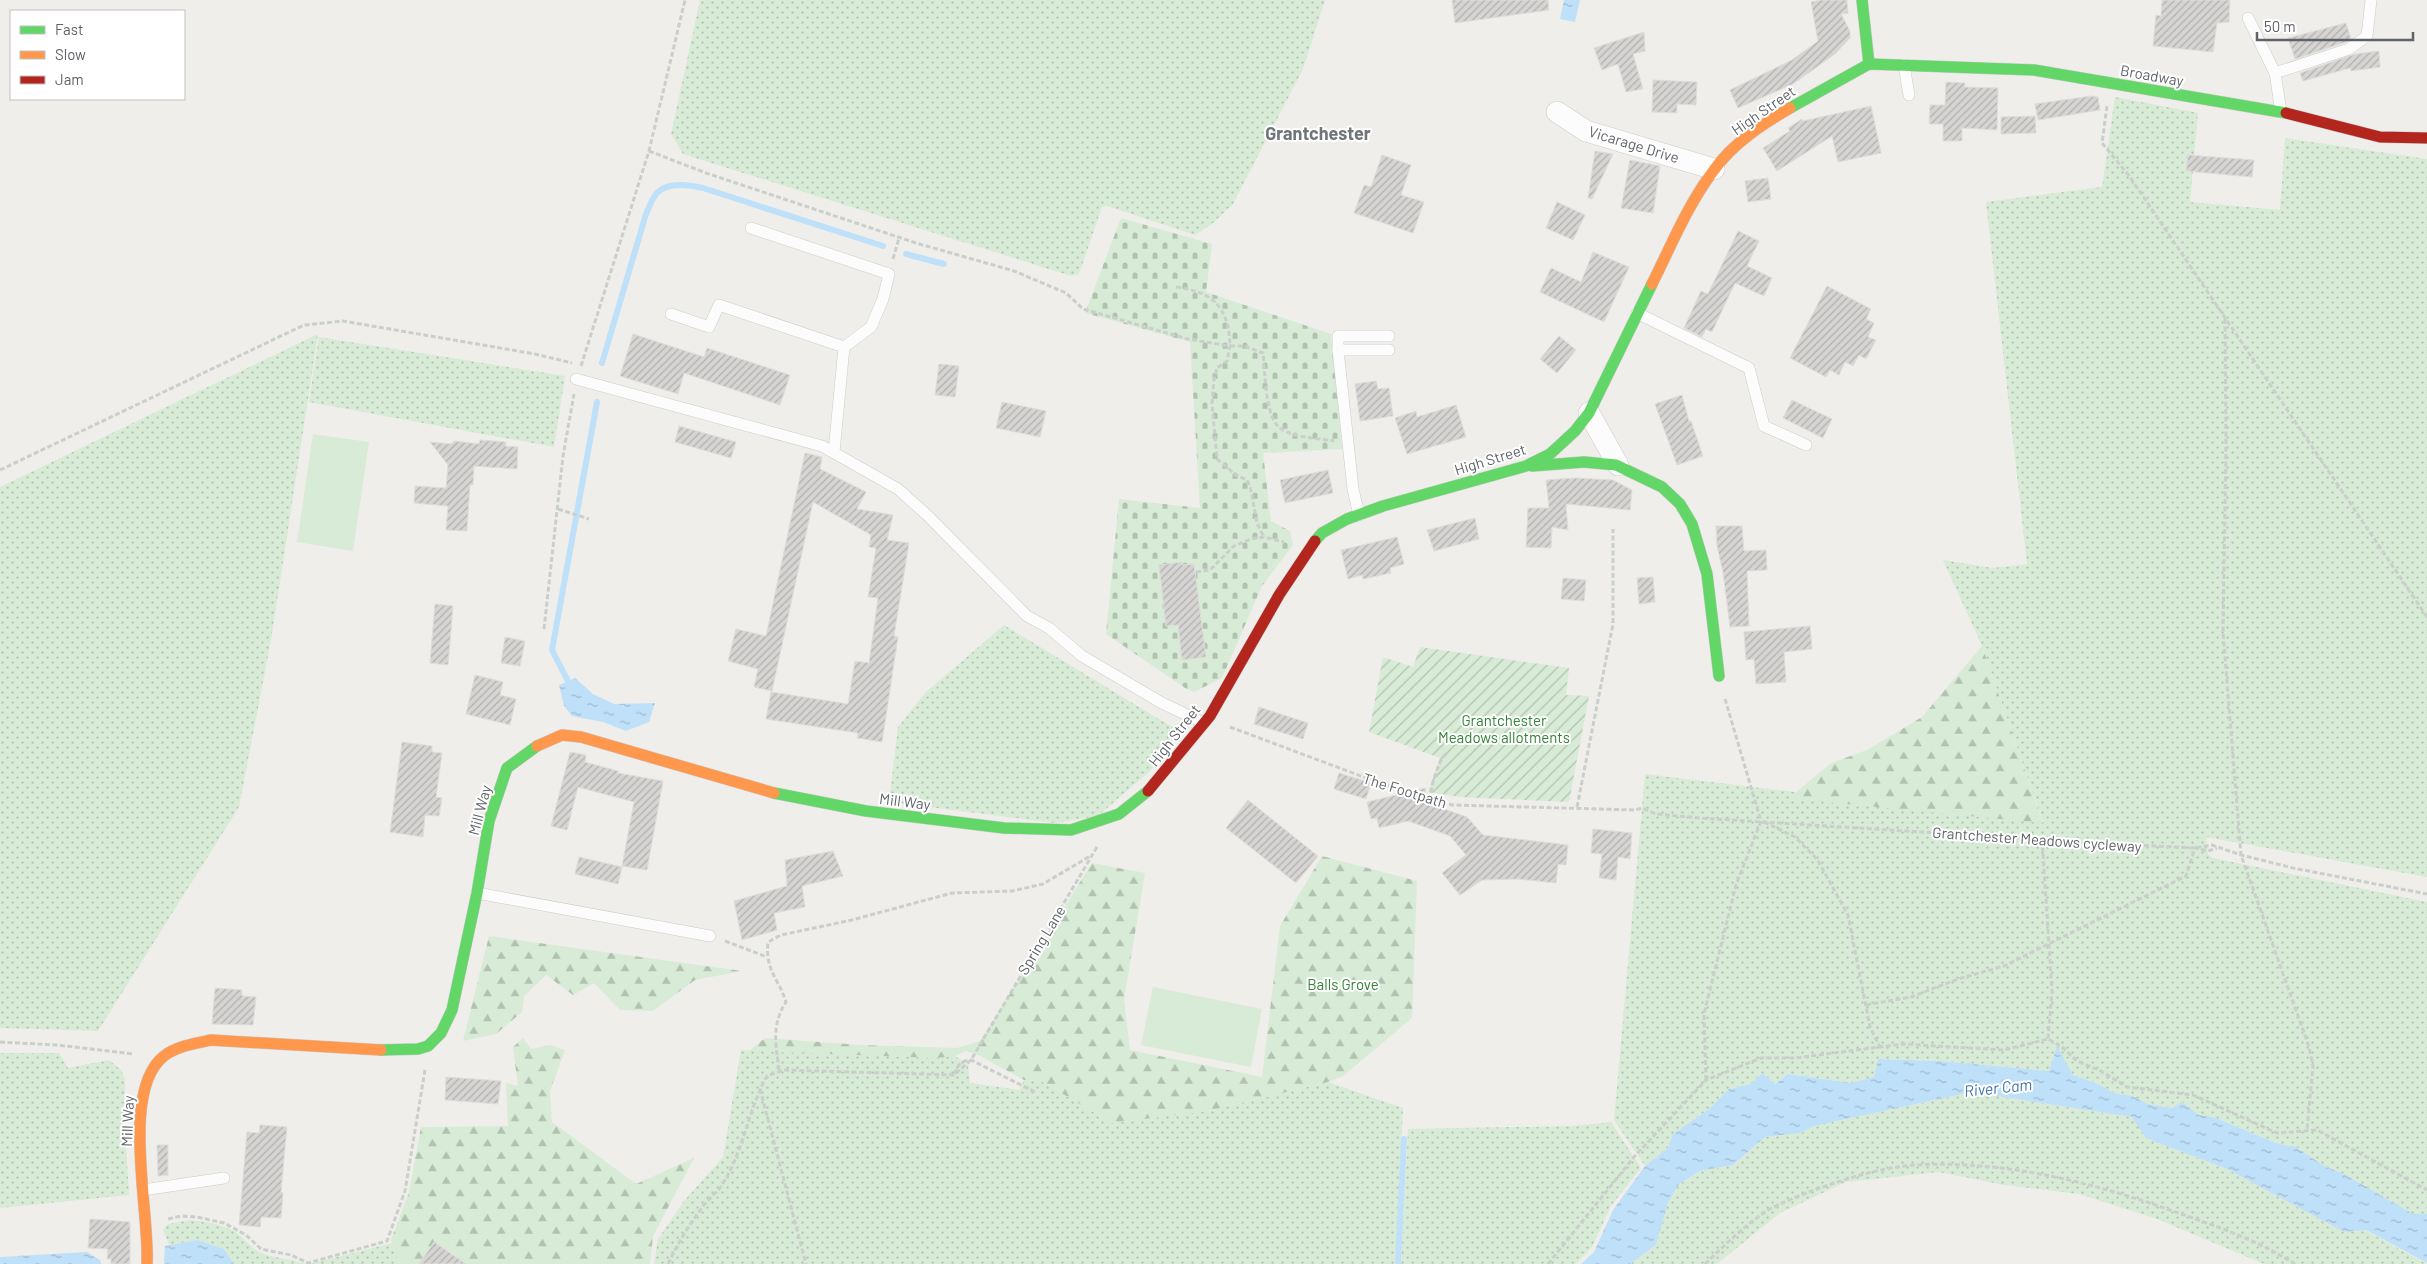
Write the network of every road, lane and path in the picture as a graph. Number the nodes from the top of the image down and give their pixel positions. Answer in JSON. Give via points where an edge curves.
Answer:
{"nodes":[{"id":1,"x":685,"y":0,"type":"edge"},
{"id":2,"x":1862,"y":0,"type":"edge"},
{"id":3,"x":2371,"y":0,"type":"edge"},
{"id":4,"x":2248,"y":18,"type":"dead end"},
{"id":5,"x":1869,"y":64,"type":"junction"},
{"id":6,"x":1904,"y":64,"type":"junction"},
{"id":7,"x":2275,"y":73,"type":"junction"},
{"id":8,"x":2110,"y":83,"type":"junction"},
{"id":9,"x":1909,"y":95,"type":"dead end"},
{"id":10,"x":1557,"y":112,"type":"dead end"},
{"id":11,"x":2281,"y":112,"type":"junction"},
{"id":12,"x":2427,"y":138,"type":"edge"},
{"id":13,"x":649,"y":150,"type":"junction"},
{"id":14,"x":1714,"y":169,"type":"junction"},
{"id":15,"x":751,"y":228,"type":"dead end"},
{"id":16,"x":899,"y":238,"type":"junction"},
{"id":17,"x":889,"y":274,"type":"junction"},
{"id":18,"x":1176,"y":287,"type":"dead end"},
{"id":19,"x":1637,"y":312,"type":"junction"},
{"id":20,"x":671,"y":314,"type":"dead end"},
{"id":21,"x":2225,"y":319,"type":"junction"},
{"id":22,"x":1389,"y":336,"type":"dead end"},
{"id":23,"x":1230,"y":346,"type":"junction"},
{"id":24,"x":844,"y":348,"type":"junction"},
{"id":25,"x":1338,"y":350,"type":"junction"},
{"id":26,"x":1389,"y":350,"type":"dead end"},
{"id":27,"x":581,"y":364,"type":"junction"},
{"id":28,"x":576,"y":379,"type":"junction"},
{"id":29,"x":1589,"y":412,"type":"junction"},
{"id":30,"x":1349,"y":444,"type":"junction"},
{"id":31,"x":1806,"y":445,"type":"dead end"},
{"id":32,"x":834,"y":452,"type":"junction"},
{"id":33,"x":1618,"y":465,"type":"junction"},
{"id":34,"x":1526,"y":466,"type":"junction"},
{"id":35,"x":0,"y":470,"type":"edge"},
{"id":36,"x":558,"y":509,"type":"junction"},
{"id":37,"x":1359,"y":515,"type":"junction"},
{"id":38,"x":589,"y":519,"type":"dead end"},
{"id":39,"x":1613,"y":529,"type":"dead end"},
{"id":40,"x":1264,"y":537,"type":"junction"},
{"id":41,"x":1286,"y":543,"type":"dead end"},
{"id":42,"x":1196,"y":572,"type":"dead end"},
{"id":43,"x":2427,"y":617,"type":"edge"},
{"id":44,"x":544,"y":628,"type":"dead end"},
{"id":45,"x":1719,"y":676,"type":"joint"},
{"id":46,"x":1207,"y":720,"type":"junction"},
{"id":47,"x":1446,"y":754,"type":"dead end"},
{"id":48,"x":1153,"y":787,"type":"joint"},
{"id":49,"x":1430,"y":800,"type":"junction"},
{"id":50,"x":1577,"y":807,"type":"junction"},
{"id":51,"x":1642,"y":808,"type":"joint"},
{"id":52,"x":1635,"y":810,"type":"junction"},
{"id":53,"x":1656,"y":814,"type":"junction"},
{"id":54,"x":1114,"y":816,"type":"junction"},
{"id":55,"x":1761,"y":821,"type":"junction"},
{"id":56,"x":2042,"y":839,"type":"junction"},
{"id":57,"x":2196,"y":848,"type":"junction"},
{"id":58,"x":2218,"y":848,"type":"junction"},
{"id":59,"x":1093,"y":855,"type":"junction"},
{"id":60,"x":2240,"y":855,"type":"junction"},
{"id":61,"x":477,"y":893,"type":"junction"},
{"id":62,"x":2427,"y":894,"type":"edge"},
{"id":63,"x":710,"y":936,"type":"joint"},
{"id":64,"x":2050,"y":945,"type":"junction"},
{"id":65,"x":767,"y":957,"type":"junction"},
{"id":66,"x":1866,"y":1005,"type":"junction"},
{"id":67,"x":2048,"y":1039,"type":"junction"},
{"id":68,"x":0,"y":1042,"type":"edge"},
{"id":69,"x":428,"y":1046,"type":"junction"},
{"id":70,"x":1880,"y":1047,"type":"junction"},
{"id":71,"x":971,"y":1060,"type":"junction"},
{"id":72,"x":152,"y":1068,"type":"junction"},
{"id":73,"x":779,"y":1070,"type":"junction"},
{"id":74,"x":954,"y":1075,"type":"junction"},
{"id":75,"x":1706,"y":1080,"type":"junction"},
{"id":76,"x":760,"y":1089,"type":"junction"},
{"id":77,"x":1037,"y":1093,"type":"dead end"},
{"id":78,"x":2307,"y":1130,"type":"junction"},
{"id":79,"x":224,"y":1178,"type":"dead end"},
{"id":80,"x":143,"y":1190,"type":"junction"},
{"id":81,"x":2427,"y":1190,"type":"edge"},
{"id":82,"x":147,"y":1227,"type":"junction"},
{"id":83,"x":147,"y":1264,"type":"edge"},
{"id":84,"x":668,"y":1264,"type":"edge"},
{"id":85,"x":806,"y":1264,"type":"edge"},
{"id":86,"x":1548,"y":1264,"type":"edge"},
{"id":87,"x":1705,"y":1264,"type":"edge"},
{"id":88,"x":2295,"y":1264,"type":"edge"}],
"edges":[{"from":1,"to":13,"type":"path"},
{"from":2,"to":5,"type":"street"},
{"from":3,"to":7,"type":"lane","via":[[2367,36],[2349,49]]},
{"from":4,"to":7,"type":"lane"},
{"from":5,"to":6,"type":"street","name":"Broadway"},
{"from":5,"to":14,"type":"street","name":"High Street","via":[[1828,85],[1746,137]]},
{"from":6,"to":8,"type":"street","name":"Broadway","via":[[2034,70]]},
{"from":6,"to":9,"type":"lane"},
{"from":7,"to":11,"type":"lane"},
{"from":8,"to":11,"type":"street","name":"Broadway"},
{"from":8,"to":21,"type":"path","via":[[2102,143],[2130,177]]},
{"from":10,"to":14,"type":"street","name":"Vicarage Drive","via":[[1586,131]]},
{"from":11,"to":12,"type":"street","name":"Broadway","via":[[2380,138]]},
{"from":13,"to":16,"type":"path","via":[[706,173]]},
{"from":13,"to":27,"type":"path"},
{"from":14,"to":19,"type":"street","name":"High Street","via":[[1682,223]]},
{"from":15,"to":17,"type":"lane"},
{"from":16,"to":17,"type":"path"},
{"from":16,"to":23,"type":"path","via":[[1054,286],[1084,309],[1194,341]]},
{"from":17,"to":24,"type":"lane","via":[[871,327]]},
{"from":18,"to":23,"type":"path","via":[[1196,290],[1220,306],[1230,328]]},
{"from":19,"to":29,"type":"street","name":"High Street"},
{"from":19,"to":31,"type":"lane","via":[[1749,368],[1764,426]]},
{"from":20,"to":24,"type":"lane","via":[[710,327],[719,305]]},
{"from":21,"to":43,"type":"path"},
{"from":21,"to":60,"type":"path","via":[[2223,632]]},
{"from":22,"to":25,"type":"lane","via":[[1338,336]]},
{"from":23,"to":30,"type":"path","via":[[1244,346],[1263,353],[1271,417],[1280,429]]},
{"from":23,"to":40,"type":"path","via":[[1227,361],[1217,368],[1214,380],[1212,403],[1217,459],[1247,480],[1257,523]]},
{"from":24,"to":32,"type":"lane"},
{"from":25,"to":26,"type":"lane"},
{"from":25,"to":30,"type":"lane"},
{"from":27,"to":28,"type":"path"},
{"from":27,"to":35,"type":"path","via":[[343,322],[304,325]]},
{"from":28,"to":32,"type":"lane","via":[[822,446]]},
{"from":28,"to":36,"type":"path"},
{"from":29,"to":33,"type":"street"},
{"from":29,"to":34,"type":"street","name":"High Street","via":[[1550,454]]},
{"from":30,"to":37,"type":"lane"},
{"from":32,"to":46,"type":"lane","via":[[898,489],[928,515],[1027,616],[1049,628],[1082,656],[1162,703]]},
{"from":33,"to":34,"type":"street","via":[[1578,462]]},
{"from":33,"to":45,"type":"street","via":[[1664,489],[1685,512],[1697,532],[1710,595]]},
{"from":34,"to":37,"type":"street","name":"High Street"},
{"from":36,"to":38,"type":"path"},
{"from":36,"to":44,"type":"path"},
{"from":37,"to":46,"type":"street","name":"High Street","via":[[1322,533],[1307,551]]},
{"from":39,"to":50,"type":"path","via":[[1614,624]]},
{"from":40,"to":41,"type":"path"},
{"from":40,"to":42,"type":"path","via":[[1234,546],[1210,570]]},
{"from":45,"to":55,"type":"path"},
{"from":46,"to":48,"type":"street","name":"High Street"},
{"from":46,"to":49,"type":"path","name":"The Footpath"},
{"from":47,"to":49,"type":"path","via":[[1439,765]]},
{"from":48,"to":54,"type":"street","name":"Mill Way"},
{"from":49,"to":50,"type":"path","name":"The Footpath","via":[[1477,807]]},
{"from":50,"to":52,"type":"path","name":"The Footpath"},
{"from":51,"to":52,"type":"path","name":"The Footpath"},
{"from":51,"to":53,"type":"path","name":"Grantchester Meadows cycleway"},
{"from":52,"to":53,"type":"path"},
{"from":53,"to":55,"type":"path","name":"Grantchester Meadows cycleway"},
{"from":54,"to":59,"type":"path","name":"Spring Lane"},
{"from":54,"to":61,"type":"street","name":"Mill Way","via":[[1071,830],[1004,828],[866,812],[780,795],[581,737],[562,735],[531,749],[507,768],[489,821]]},
{"from":55,"to":56,"type":"path","name":"Grantchester Meadows cycleway"},
{"from":55,"to":66,"type":"path","via":[[1795,837],[1817,860],[1848,915]]},
{"from":55,"to":75,"type":"path","via":[[1736,885],[1704,1014]]},
{"from":56,"to":57,"type":"path","name":"Grantchester Meadows cycleway"},
{"from":56,"to":64,"type":"path"},
{"from":57,"to":58,"type":"path","via":[[2208,851]]},
{"from":57,"to":58,"type":"path","name":"Grantchester Meadows cycleway","via":[[2207,844]]},
{"from":57,"to":64,"type":"path","via":[[2186,876]]},
{"from":58,"to":60,"type":"path","name":"Grantchester Meadows cycleway"},
{"from":59,"to":65,"type":"path","via":[[1043,884],[1012,891],[952,893],[781,935],[768,942]]},
{"from":59,"to":71,"type":"path","name":"Spring Lane"},
{"from":60,"to":62,"type":"path","name":"Grantchester Meadows cycleway"},
{"from":60,"to":78,"type":"path","via":[[2314,1066]]},
{"from":61,"to":63,"type":"lane"},
{"from":61,"to":69,"type":"street","name":"Mill Way","via":[[452,1010],[441,1033]]},
{"from":63,"to":65,"type":"path"},
{"from":64,"to":66,"type":"path","via":[[2004,966],[1911,997]]},
{"from":64,"to":67,"type":"path","via":[[2052,991]]},
{"from":65,"to":73,"type":"path","via":[[772,976],[781,986],[786,1002],[776,1022],[774,1035]]},
{"from":66,"to":70,"type":"path","via":[[1870,1027]]},
{"from":67,"to":70,"type":"path","via":[[2004,1050],[1903,1044]]},
{"from":67,"to":78,"type":"path","via":[[2077,1061],[2127,1087],[2193,1095],[2277,1133]]},
{"from":68,"to":72,"type":"path","via":[[135,1054]]},
{"from":69,"to":72,"type":"street","via":[[418,1050],[358,1050],[211,1040],[186,1045],[165,1055]]},
{"from":69,"to":82,"type":"path","via":[[405,1191],[387,1241],[308,1263],[291,1255],[261,1249],[240,1231],[197,1216],[173,1218]]},
{"from":70,"to":75,"type":"path","via":[[1795,1058],[1761,1058]]},
{"from":71,"to":74,"type":"path","name":"Spring Lane"},
{"from":71,"to":74,"type":"path","via":[[963,1060]]},
{"from":71,"to":77,"type":"path"},
{"from":72,"to":80,"type":"street","name":"Mill Way","via":[[140,1108]]},
{"from":73,"to":74,"type":"path"},
{"from":73,"to":76,"type":"path","via":[[768,1076]]},
{"from":75,"to":86,"type":"path","via":[[1634,1157]]},
{"from":76,"to":84,"type":"path","via":[[731,1167],[721,1186],[677,1245]]},
{"from":76,"to":85,"type":"path"},
{"from":78,"to":81,"type":"path","via":[[2317,1130]]},
{"from":79,"to":80,"type":"lane"},
{"from":80,"to":82,"type":"street","name":"Mill Way"},
{"from":82,"to":83,"type":"street","name":"Mill Way"},
{"from":87,"to":88,"type":"path","via":[[1769,1210],[1848,1178],[1914,1165],[1980,1165],[2053,1177],[2136,1198],[2211,1225],[2282,1255]]}]}
